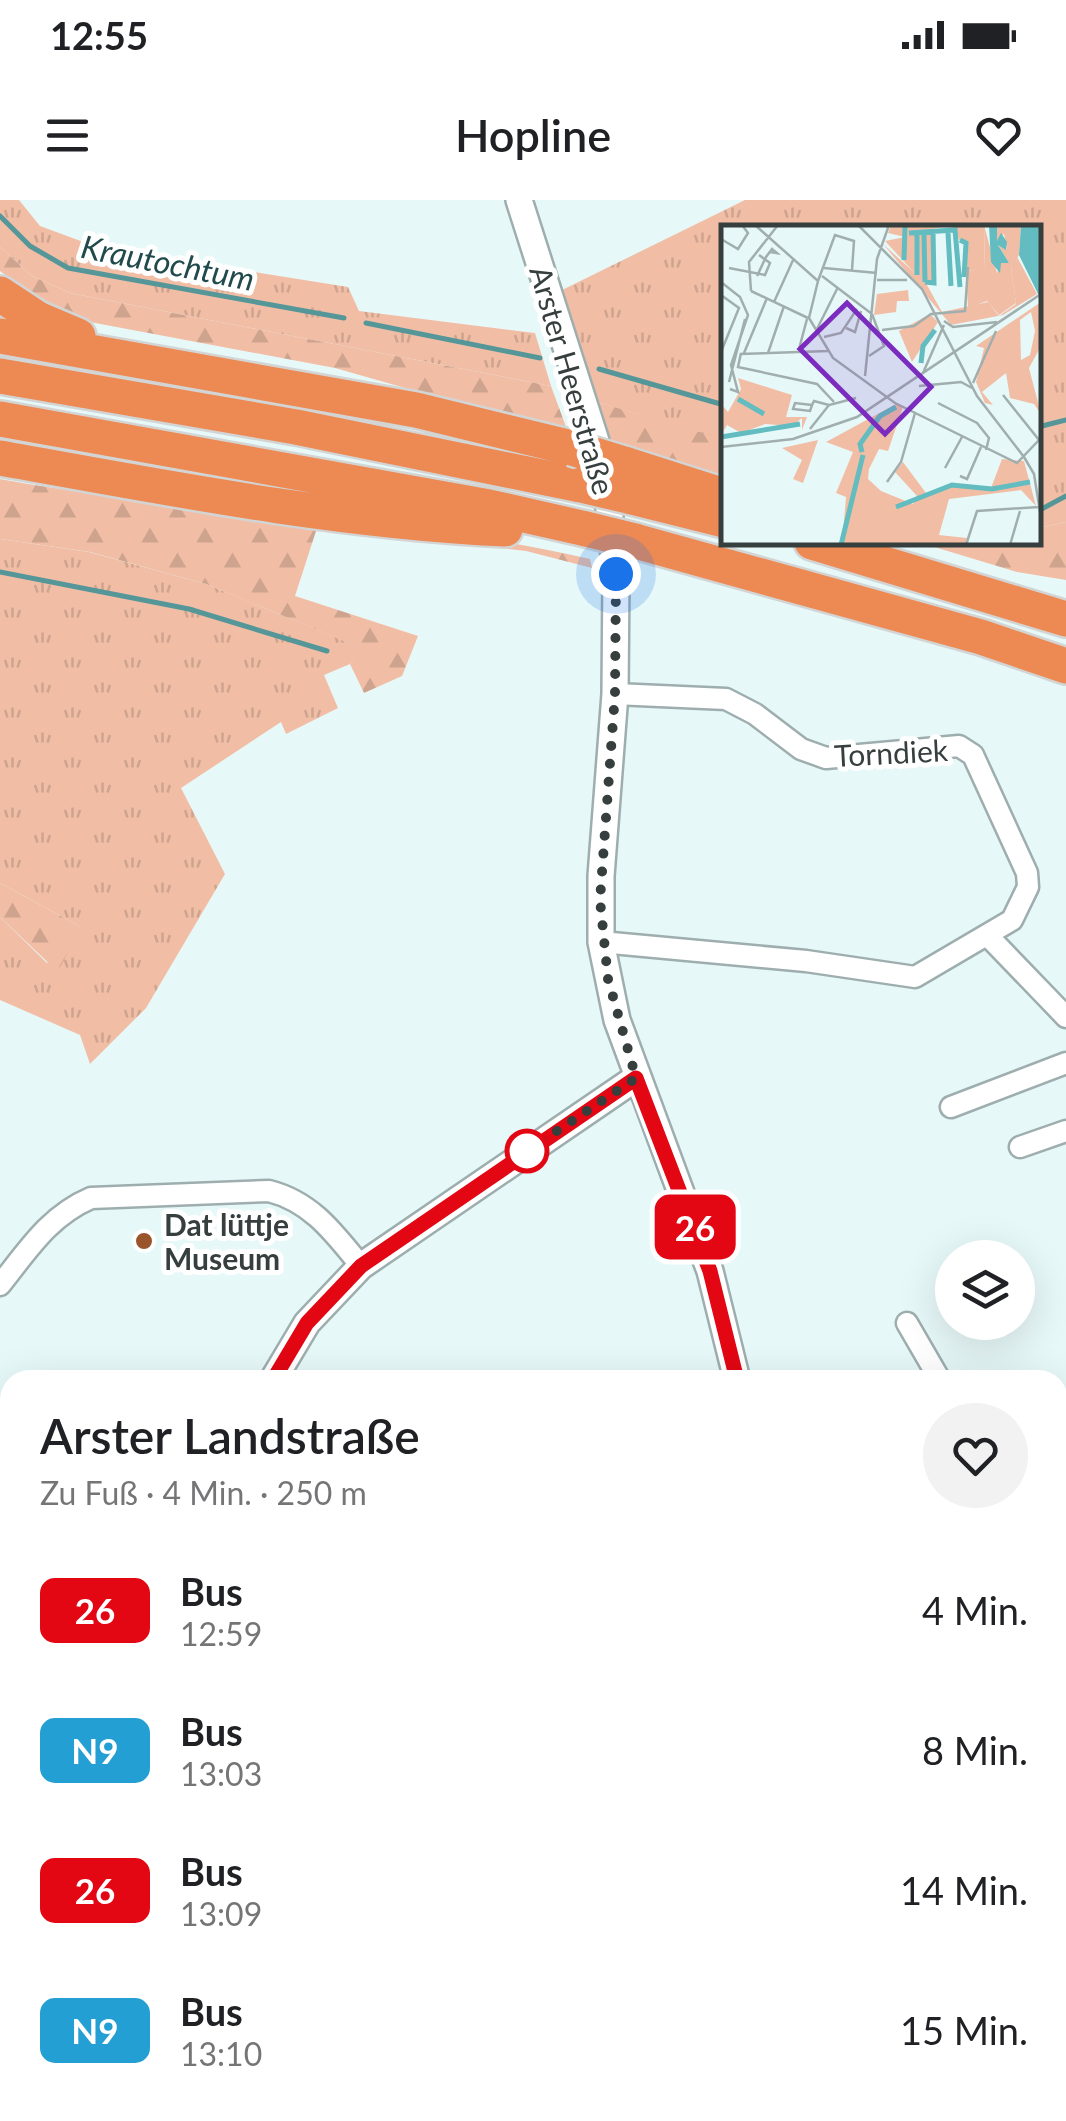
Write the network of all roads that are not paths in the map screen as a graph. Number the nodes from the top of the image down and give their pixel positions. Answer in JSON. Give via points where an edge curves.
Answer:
{"nodes":[{"id":1,"x":520,"y":200,"type":"edge"},
{"id":2,"x":0,"y":294,"type":"edge"},
{"id":3,"x":0,"y":336,"type":"edge"},
{"id":4,"x":130,"y":357,"type":"junction"},
{"id":5,"x":0,"y":376,"type":"edge"},
{"id":6,"x":0,"y":419,"type":"edge"},
{"id":7,"x":0,"y":458,"type":"edge"},
{"id":8,"x":626,"y":480,"type":"junction"},
{"id":9,"x":721,"y":496,"type":"edge"},
{"id":10,"x":721,"y":519,"type":"edge"},
{"id":11,"x":586,"y":530,"type":"junction"},
{"id":12,"x":822,"y":545,"type":"edge"},
{"id":13,"x":1066,"y":619,"type":"edge"},
{"id":14,"x":1066,"y":666,"type":"edge"},
{"id":15,"x":615,"y":694,"type":"junction"},
{"id":16,"x":989,"y":936,"type":"junction"},
{"id":17,"x":601,"y":942,"type":"junction"},
{"id":18,"x":1066,"y":1017,"type":"edge"},
{"id":19,"x":1066,"y":1064,"type":"edge"},
{"id":20,"x":636,"y":1078,"type":"junction"},
{"id":21,"x":950,"y":1107,"type":"dead end"},
{"id":22,"x":1066,"y":1131,"type":"edge"},
{"id":23,"x":1020,"y":1147,"type":"dead end"},
{"id":24,"x":361,"y":1266,"type":"junction"},
{"id":25,"x":0,"y":1284,"type":"edge"},
{"id":26,"x":907,"y":1322,"type":"dead end"},
{"id":27,"x":280,"y":1370,"type":"edge"},
{"id":28,"x":735,"y":1370,"type":"edge"},
{"id":29,"x":934,"y":1370,"type":"edge"}],
"edges":[{"from":1,"to":15,"type":"street","name":"Arster Heerstraße","via":[[596,441],[610,509]]},
{"from":2,"to":4,"type":"highway","via":[[38,320]]},
{"from":3,"to":4,"type":"highway"},
{"from":4,"to":8,"type":"highway","bridge":true,"via":[[416,410],[572,448]]},
{"from":5,"to":8,"type":"highway","bridge":true,"via":[[581,484]]},
{"from":6,"to":11,"type":"highway"},
{"from":7,"to":11,"type":"highway","via":[[405,522]]},
{"from":8,"to":9,"type":"highway"},
{"from":8,"to":10,"type":"highway"},
{"from":11,"to":14,"type":"highway","bridge":true},
{"from":12,"to":13,"type":"highway"},
{"from":15,"to":16,"type":"street","name":"Torndiek","via":[[726,699],[826,758],[959,746],[973,755],[1027,873],[1023,904]]},
{"from":15,"to":17,"type":"street","name":"Arster Heerstraße"},
{"from":16,"to":17,"type":"street","name":"Torndiek","via":[[915,977]]},
{"from":16,"to":18,"type":"street"},
{"from":17,"to":20,"type":"street","name":"Arster Heerstraße"},
{"from":19,"to":21,"type":"street"},
{"from":20,"to":24,"type":"street"},
{"from":20,"to":28,"type":"street","name":"Arster Heerstraße","via":[[710,1271]]},
{"from":22,"to":23,"type":"street"},
{"from":24,"to":25,"type":"street","via":[[317,1215],[289,1196],[158,1194],[91,1198],[66,1209]]},
{"from":24,"to":27,"type":"street","via":[[307,1323]]},
{"from":26,"to":29,"type":"street"}]}
